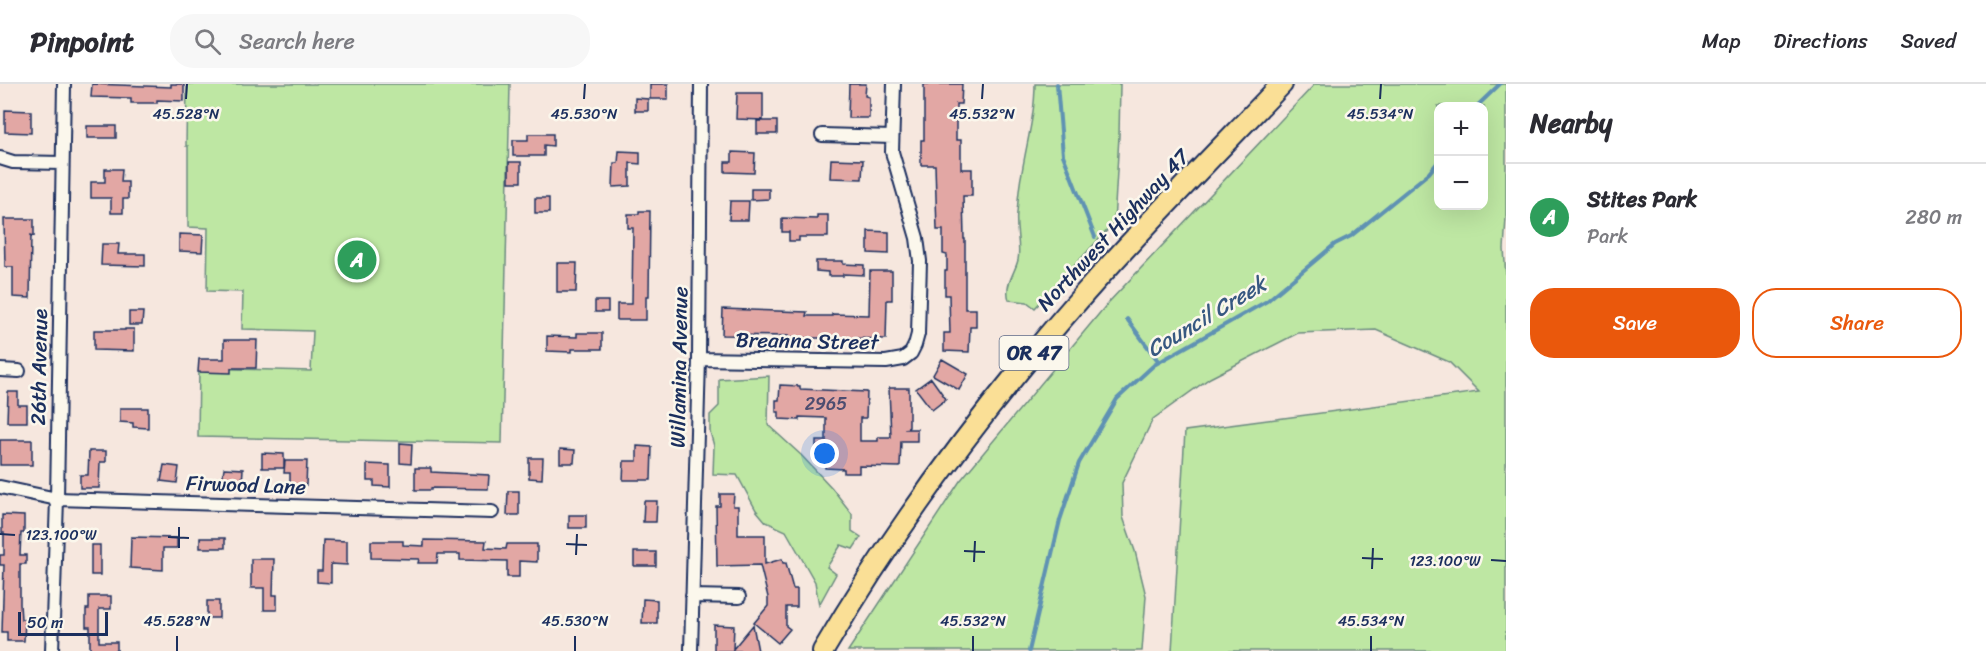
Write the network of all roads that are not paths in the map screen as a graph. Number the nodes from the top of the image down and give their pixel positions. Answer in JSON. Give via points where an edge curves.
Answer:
{"nodes":[{"id":1,"x":64,"y":84,"type":"edge"},
{"id":2,"x":701,"y":84,"type":"edge"},
{"id":3,"x":894,"y":84,"type":"edge"},
{"id":4,"x":1282,"y":84,"type":"edge"},
{"id":5,"x":822,"y":135,"type":"dead end"},
{"id":6,"x":892,"y":137,"type":"junction"},
{"id":7,"x":0,"y":158,"type":"edge"},
{"id":8,"x":62,"y":163,"type":"junction"},
{"id":9,"x":699,"y":359,"type":"junction"},
{"id":10,"x":0,"y":370,"type":"edge"},
{"id":11,"x":20,"y":371,"type":"dead end"},
{"id":12,"x":0,"y":487,"type":"edge"},
{"id":13,"x":57,"y":499,"type":"junction"},
{"id":14,"x":492,"y":512,"type":"dead end"},
{"id":15,"x":692,"y":596,"type":"junction"},
{"id":16,"x":739,"y":597,"type":"dead end"},
{"id":17,"x":52,"y":651,"type":"edge"},
{"id":18,"x":691,"y":651,"type":"edge"},
{"id":19,"x":823,"y":651,"type":"edge"}],
"edges":[{"from":1,"to":8,"type":"street","name":"26th Avenue"},
{"from":2,"to":9,"type":"street","name":"Willamina Avenue"},
{"from":3,"to":6,"type":"street"},
{"from":4,"to":19,"type":"main road","name":"Northwest Highway 47","number":"OR 47","via":[[1091,287],[1022,367],[907,520]]},
{"from":5,"to":6,"type":"street"},
{"from":6,"to":9,"type":"street","name":"Breanna Street","via":[[893,162],[920,249],[918,334],[911,353],[886,362]]},
{"from":7,"to":8,"type":"street"},
{"from":8,"to":13,"type":"street","name":"26th Avenue"},
{"from":9,"to":15,"type":"street","name":"Willamina Avenue"},
{"from":10,"to":11,"type":"street"},
{"from":12,"to":13,"type":"street","name":"Firwood Lane"},
{"from":13,"to":14,"type":"street","name":"Firwood Lane"},
{"from":13,"to":17,"type":"street","name":"26th Avenue"},
{"from":15,"to":16,"type":"street"},
{"from":15,"to":18,"type":"street","name":"Willamina Avenue"}]}
